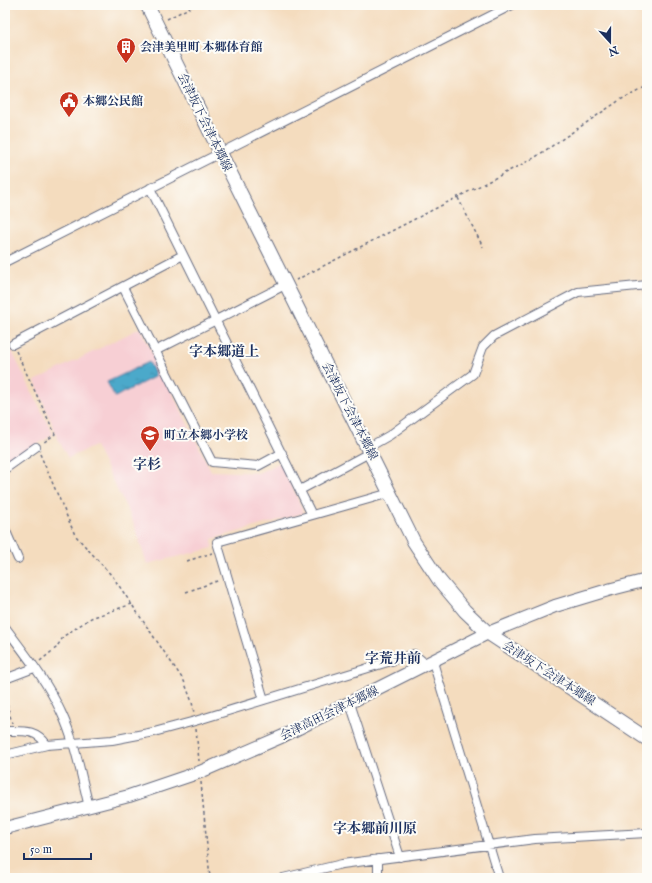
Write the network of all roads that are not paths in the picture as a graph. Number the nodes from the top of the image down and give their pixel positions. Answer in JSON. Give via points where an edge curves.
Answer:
{"nodes":[{"id":1,"x":147,"y":5,"type":"edge"},
{"id":2,"x":512,"y":5,"type":"edge"},
{"id":3,"x":220,"y":152,"type":"junction"},
{"id":4,"x":150,"y":188,"type":"junction"},
{"id":5,"x":183,"y":256,"type":"junction"},
{"id":6,"x":5,"y":262,"type":"edge"},
{"id":7,"x":290,"y":283,"type":"junction"},
{"id":8,"x":647,"y":285,"type":"edge"},
{"id":9,"x":123,"y":287,"type":"junction"},
{"id":10,"x":216,"y":320,"type":"junction"},
{"id":11,"x":13,"y":344,"type":"road end"},
{"id":12,"x":155,"y":351,"type":"junction"},
{"id":13,"x":36,"y":447,"type":"road end"},
{"id":14,"x":370,"y":449,"type":"junction"},
{"id":15,"x":282,"y":453,"type":"junction"},
{"id":16,"x":5,"y":470,"type":"edge"},
{"id":17,"x":300,"y":490,"type":"junction"},
{"id":18,"x":390,"y":492,"type":"junction"},
{"id":19,"x":312,"y":515,"type":"junction"},
{"id":20,"x":5,"y":529,"type":"edge"},
{"id":21,"x":18,"y":559,"type":"dead end"},
{"id":22,"x":647,"y":580,"type":"edge"},
{"id":23,"x":5,"y":627,"type":"edge"},
{"id":24,"x":488,"y":633,"type":"junction"},
{"id":25,"x":430,"y":663,"type":"junction"},
{"id":26,"x":34,"y":667,"type":"junction"},
{"id":27,"x":5,"y":678,"type":"edge"},
{"id":28,"x":264,"y":700,"type":"junction"},
{"id":29,"x":350,"y":702,"type":"junction"},
{"id":30,"x":5,"y":731,"type":"edge"},
{"id":31,"x":647,"y":739,"type":"edge"},
{"id":32,"x":72,"y":742,"type":"junction"},
{"id":33,"x":48,"y":745,"type":"junction"},
{"id":34,"x":5,"y":755,"type":"edge"},
{"id":35,"x":90,"y":807,"type":"junction"},
{"id":36,"x":5,"y":828,"type":"edge"},
{"id":37,"x":647,"y":833,"type":"edge"},
{"id":38,"x":490,"y":846,"type":"junction"},
{"id":39,"x":400,"y":857,"type":"junction"},
{"id":40,"x":378,"y":859,"type":"junction"},
{"id":41,"x":283,"y":878,"type":"edge"},
{"id":42,"x":378,"y":878,"type":"edge"},
{"id":43,"x":498,"y":878,"type":"edge"}],
"edges":[{"from":1,"to":3,"type":"main road","name":"会津坂下会津本郷線"},
{"from":2,"to":3,"type":"street"},
{"from":3,"to":4,"type":"street"},
{"from":3,"to":7,"type":"main road","name":"会津坂下会津本郷線"},
{"from":4,"to":5,"type":"street"},
{"from":4,"to":6,"type":"street"},
{"from":5,"to":9,"type":"street"},
{"from":5,"to":10,"type":"street"},
{"from":7,"to":10,"type":"street"},
{"from":7,"to":14,"type":"main road","name":"会津坂下会津本郷線"},
{"from":8,"to":14,"type":"street","via":[[578,292],[494,336],[483,347],[472,374]]},
{"from":9,"to":11,"type":"street"},
{"from":9,"to":12,"type":"street"},
{"from":10,"to":12,"type":"street"},
{"from":10,"to":15,"type":"street"},
{"from":12,"to":15,"type":"street","via":[[212,462],[258,466]]},
{"from":13,"to":16,"type":"street"},
{"from":14,"to":17,"type":"street"},
{"from":14,"to":18,"type":"main road","name":"会津坂下会津本郷線"},
{"from":15,"to":17,"type":"street"},
{"from":17,"to":19,"type":"street"},
{"from":18,"to":19,"type":"street"},
{"from":18,"to":24,"type":"main road","name":"会津坂下会津本郷線","via":[[414,542],[439,580]]},
{"from":19,"to":28,"type":"street","via":[[217,542]]},
{"from":20,"to":21,"type":"street"},
{"from":22,"to":24,"type":"main road","name":"会津高田会津本郷線","via":[[555,606]]},
{"from":23,"to":26,"type":"street"},
{"from":24,"to":25,"type":"main road","name":"会津高田会津本郷線"},
{"from":24,"to":31,"type":"main road","name":"会津坂下会津本郷線"},
{"from":25,"to":28,"type":"street","via":[[414,654]]},
{"from":25,"to":29,"type":"main road","name":"会津高田会津本郷線"},
{"from":25,"to":38,"type":"street"},
{"from":26,"to":27,"type":"street"},
{"from":26,"to":32,"type":"street","via":[[61,712]]},
{"from":28,"to":32,"type":"street","via":[[154,732],[112,740]]},
{"from":29,"to":35,"type":"main road","name":"会津高田会津本郷線","via":[[261,746],[200,772]]},
{"from":29,"to":39,"type":"street"},
{"from":30,"to":33,"type":"street","via":[[35,733]]},
{"from":32,"to":33,"type":"street"},
{"from":32,"to":35,"type":"street"},
{"from":33,"to":34,"type":"street"},
{"from":35,"to":36,"type":"main road","name":"会津高田会津本郷線"},
{"from":37,"to":38,"type":"street","via":[[535,839]]},
{"from":38,"to":39,"type":"street"},
{"from":38,"to":43,"type":"street"},
{"from":39,"to":40,"type":"street"},
{"from":40,"to":41,"type":"street","via":[[342,864]]},
{"from":40,"to":42,"type":"street"}]}
